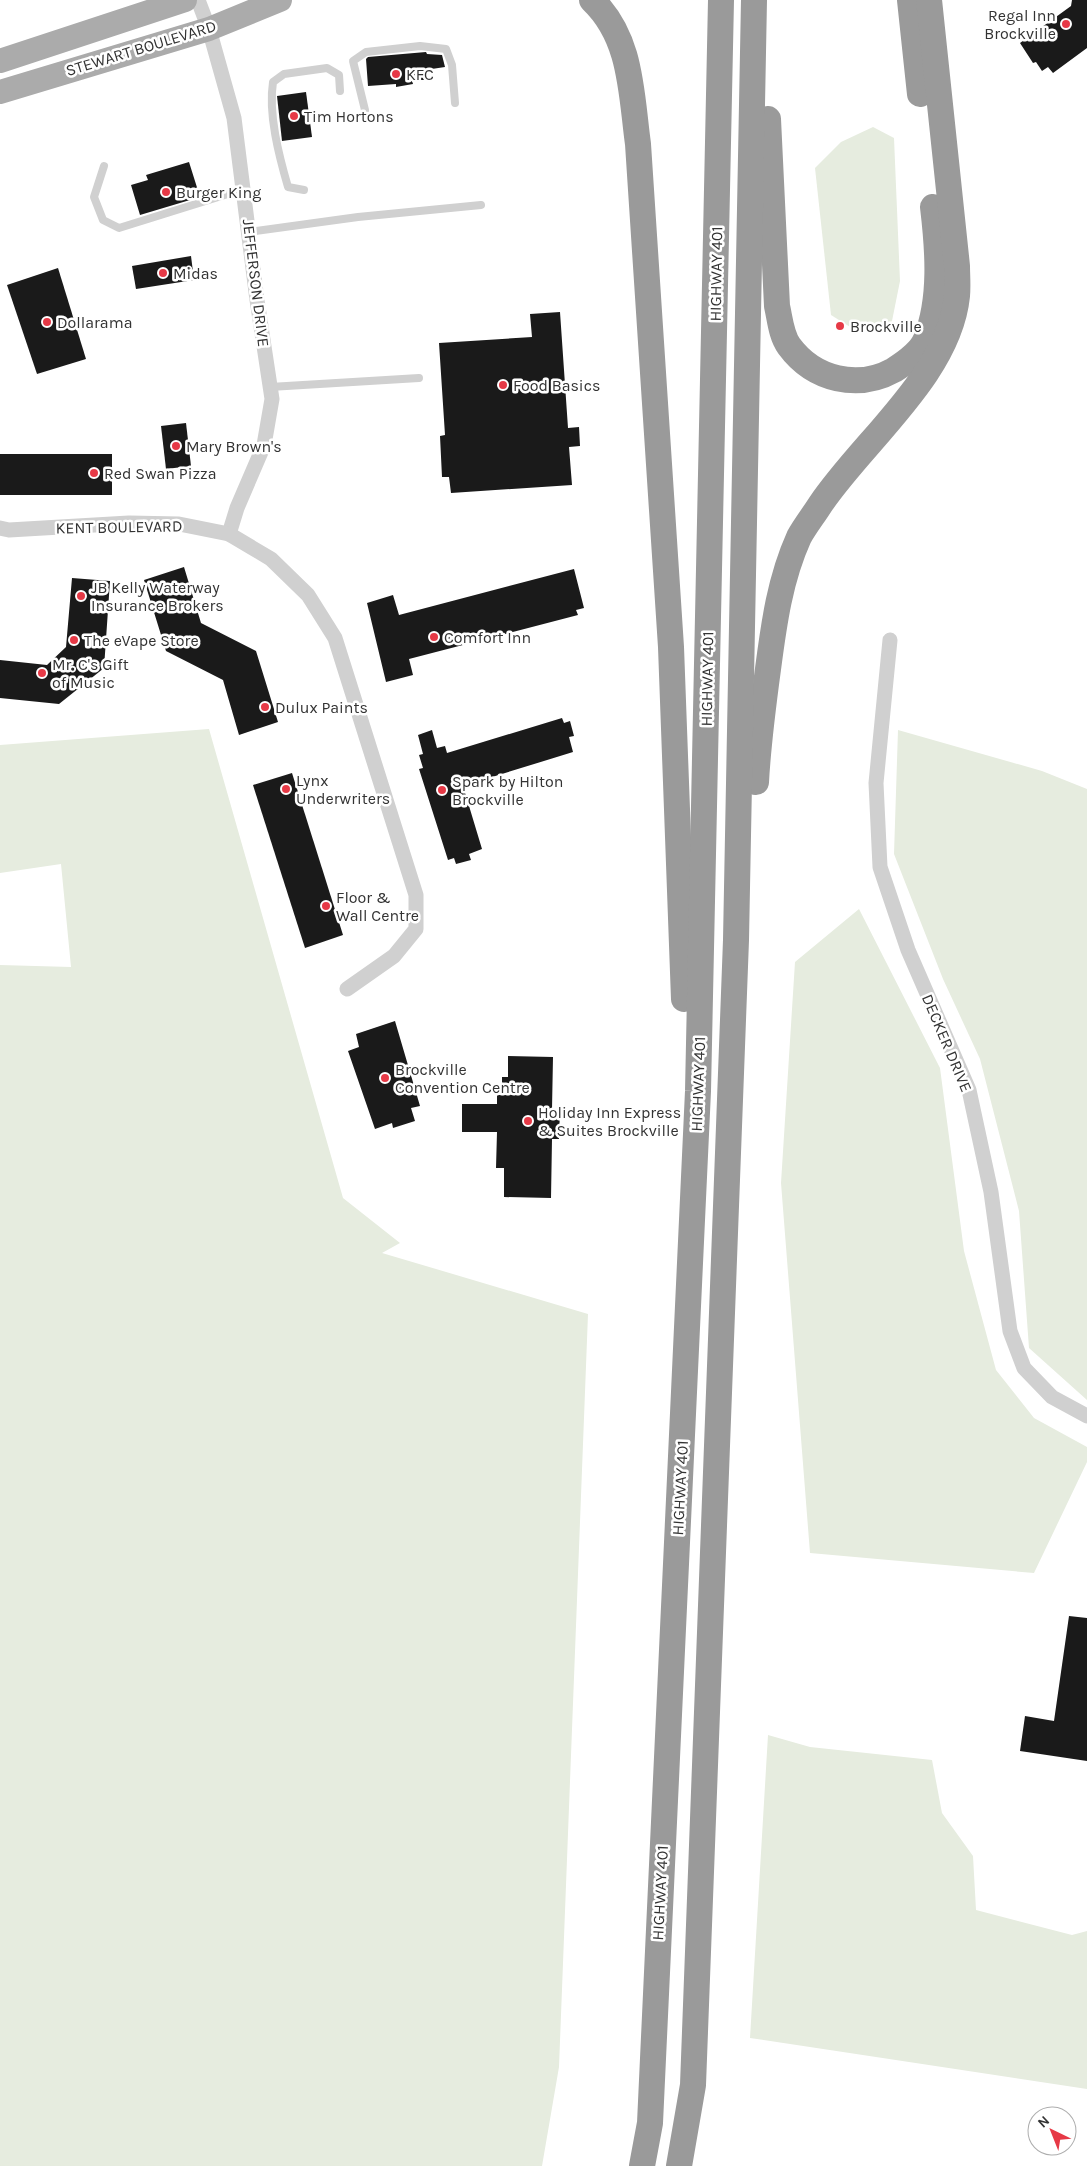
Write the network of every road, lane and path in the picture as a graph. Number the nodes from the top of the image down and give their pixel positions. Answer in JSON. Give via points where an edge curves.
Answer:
{"nodes":[{"id":1,"x":185,"y":0,"type":"edge"},
{"id":2,"x":198,"y":0,"type":"edge"},
{"id":3,"x":280,"y":0,"type":"edge"},
{"id":4,"x":592,"y":0,"type":"edge"},
{"id":5,"x":721,"y":0,"type":"edge"},
{"id":6,"x":754,"y":0,"type":"edge"},
{"id":7,"x":910,"y":0,"type":"edge"},
{"id":8,"x":929,"y":0,"type":"edge"},
{"id":9,"x":209,"y":29,"type":"junction"},
{"id":10,"x":753,"y":56,"type":"junction"},
{"id":11,"x":0,"y":61,"type":"edge"},
{"id":12,"x":340,"y":91,"type":"dead end"},
{"id":13,"x":0,"y":92,"type":"edge"},
{"id":14,"x":455,"y":103,"type":"dead end"},
{"id":15,"x":365,"y":110,"type":"dead end"},
{"id":16,"x":104,"y":166,"type":"dead end"},
{"id":17,"x":244,"y":189,"type":"junction"},
{"id":18,"x":304,"y":190,"type":"dead end"},
{"id":19,"x":481,"y":204,"type":"dead end"},
{"id":20,"x":248,"y":232,"type":"junction"},
{"id":21,"x":419,"y":378,"type":"dead end"},
{"id":22,"x":270,"y":386,"type":"junction"},
{"id":23,"x":0,"y":528,"type":"edge"},
{"id":24,"x":229,"y":534,"type":"junction"},
{"id":25,"x":890,"y":640,"type":"dead end"},
{"id":26,"x":736,"y":940,"type":"junction"},
{"id":27,"x":346,"y":990,"type":"dead end"},
{"id":28,"x":698,"y":1091,"type":"junction"},
{"id":29,"x":1087,"y":1416,"type":"edge"},
{"id":30,"x":642,"y":2166,"type":"edge"},
{"id":31,"x":679,"y":2166,"type":"edge"}],
"edges":[{"from":1,"to":11,"type":"main road","name":"STEWART BOULEVARD"},
{"from":2,"to":9,"type":"street","name":"JEFFERSON DRIVE"},
{"from":3,"to":9,"type":"main road","name":"STEWART BOULEVARD"},
{"from":4,"to":28,"type":"highway","via":[[610,22],[629,65],[638,144],[671,647],[685,1026]]},
{"from":5,"to":28,"type":"highway","name":"HIGHWAY 401"},
{"from":6,"to":10,"type":"highway","name":"HIGHWAY 401"},
{"from":7,"to":10,"type":"highway","via":[[936,232],[936,299],[926,340],[906,363],[873,379],[840,379],[820,373],[788,345],[783,332],[777,306],[766,92]]},
{"from":8,"to":26,"type":"highway","via":[[957,266],[957,297],[948,330],[923,378],[832,487],[800,535],[786,569],[776,609],[758,743],[747,903]]},
{"from":9,"to":13,"type":"main road","name":"STEWART BOULEVARD"},
{"from":9,"to":17,"type":"street","name":"JEFFERSON DRIVE","via":[[234,118]]},
{"from":10,"to":26,"type":"highway","name":"HIGHWAY 401"},
{"from":12,"to":18,"type":"lane","via":[[340,75],[327,68],[284,74],[273,82],[271,97],[280,160],[288,187]]},
{"from":14,"to":15,"type":"lane","via":[[452,65],[446,48],[420,46],[366,52],[353,61]]},
{"from":16,"to":17,"type":"lane","via":[[94,197],[103,220],[119,228]]},
{"from":17,"to":20,"type":"street","name":"JEFFERSON DRIVE"},
{"from":19,"to":20,"type":"lane"},
{"from":20,"to":22,"type":"street","name":"JEFFERSON DRIVE"},
{"from":21,"to":22,"type":"lane"},
{"from":22,"to":24,"type":"street","name":"JEFFERSON DRIVE","via":[[272,399],[264,445]]},
{"from":23,"to":24,"type":"street","name":"KENT BOULEVARD","via":[[179,524]]},
{"from":24,"to":27,"type":"street","name":"KENT BOULEVARD","via":[[270,559],[308,595],[335,638],[416,896],[416,929],[394,956]]},
{"from":25,"to":29,"type":"street","name":"DECKER DRIVE","via":[[876,783],[880,868],[908,950],[969,1090],[991,1192],[1010,1331],[1024,1368],[1052,1397]]},
{"from":26,"to":31,"type":"highway","name":"HIGHWAY 401","via":[[693,2085]]},
{"from":28,"to":30,"type":"highway","name":"HIGHWAY 401","via":[[650,2123]]}]}
